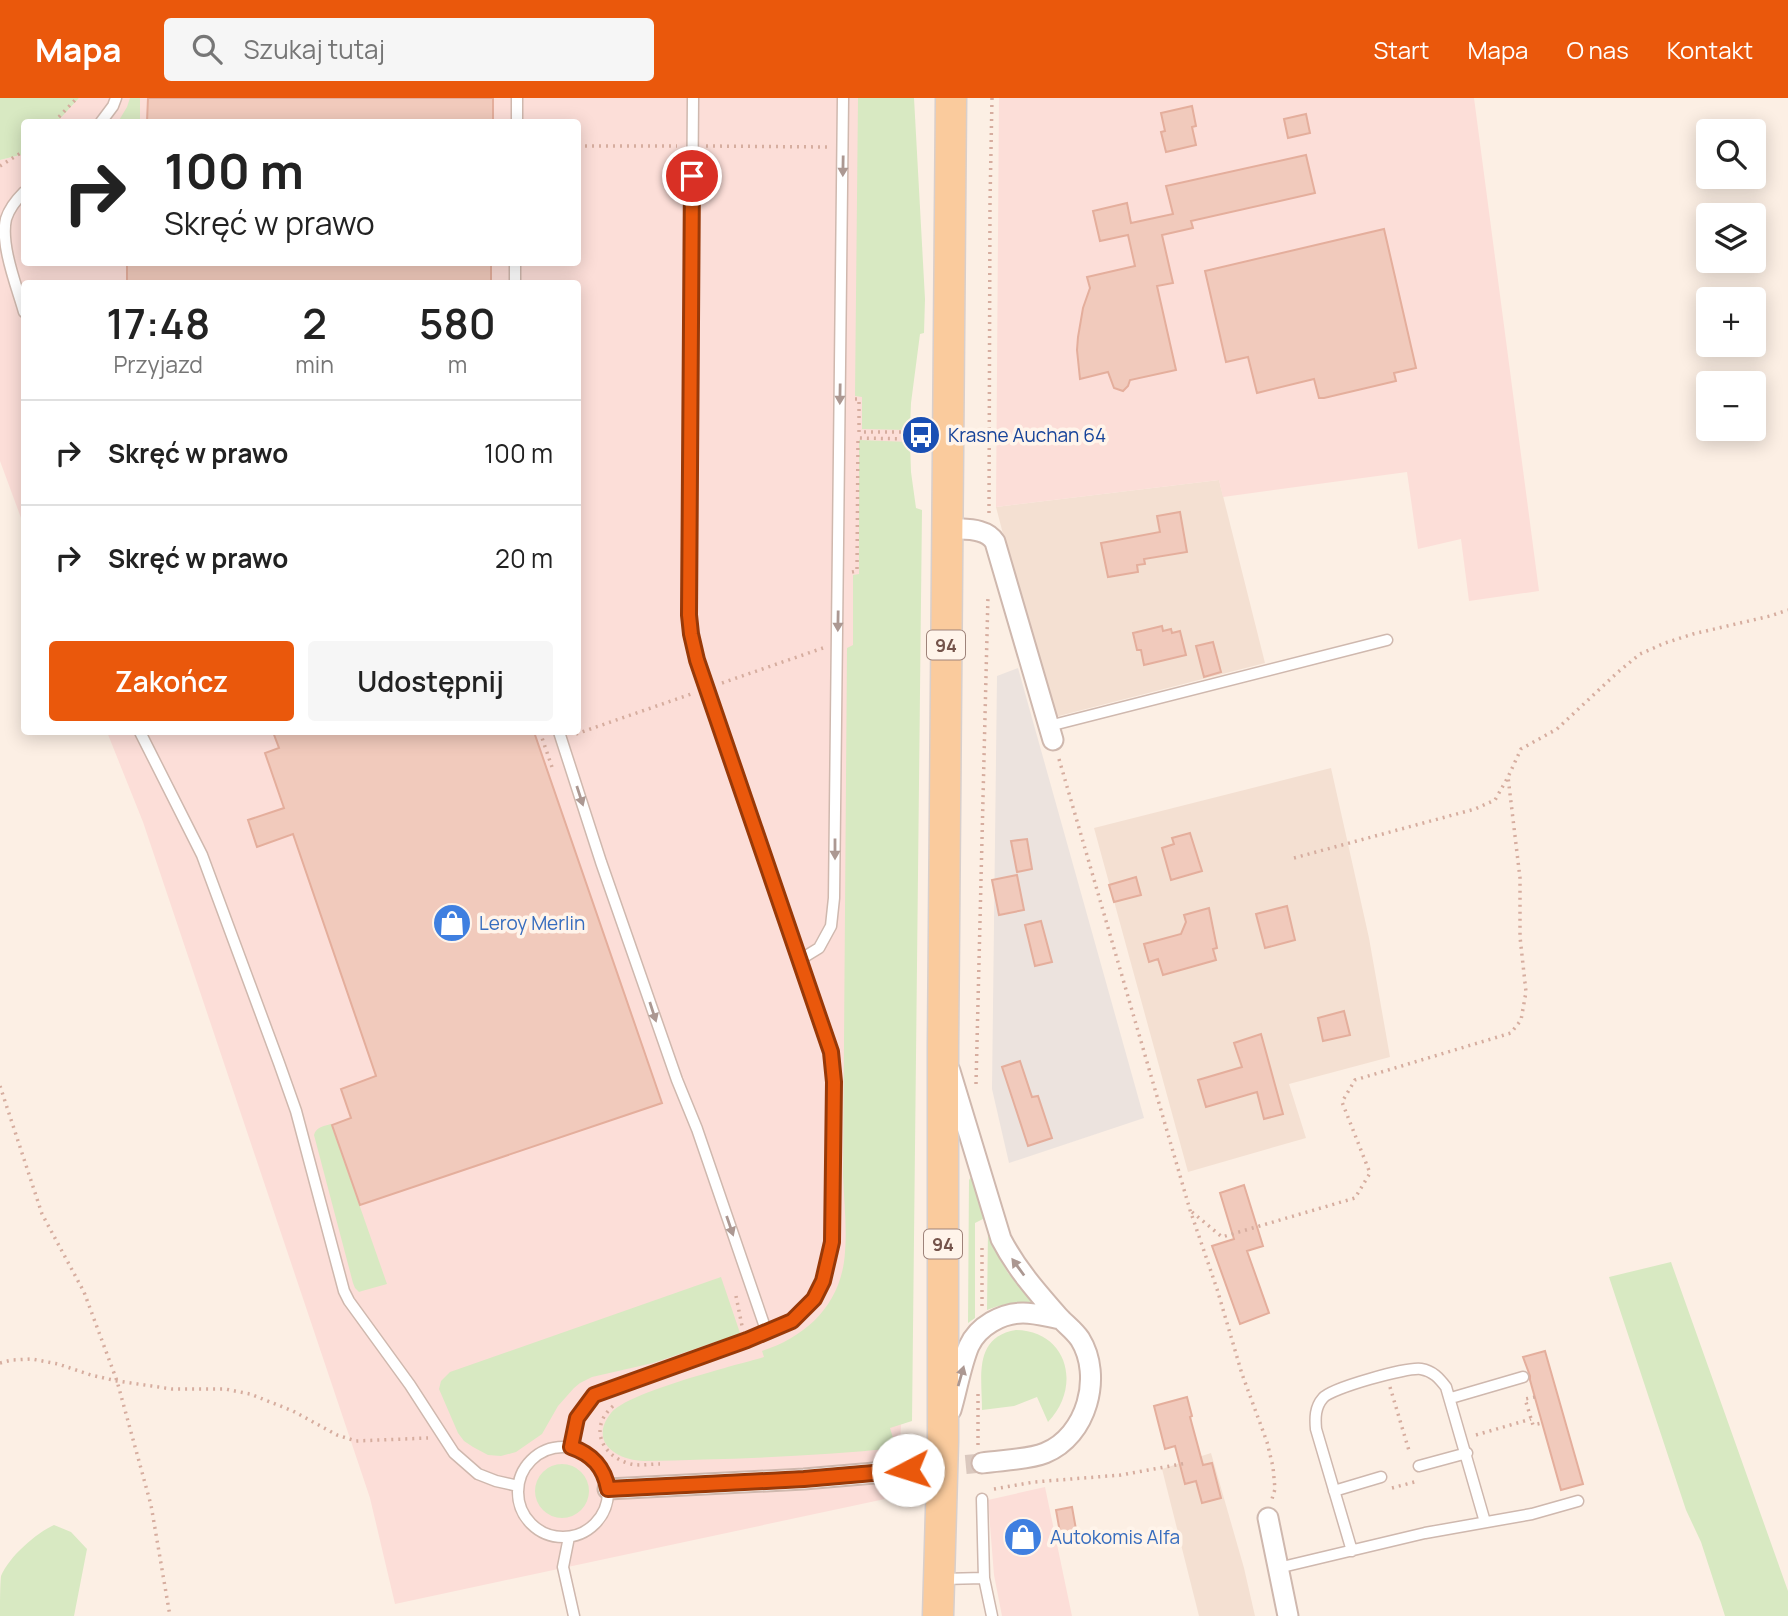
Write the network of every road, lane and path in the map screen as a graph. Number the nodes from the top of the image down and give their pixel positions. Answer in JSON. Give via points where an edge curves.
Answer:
{"nodes":[{"id":1,"x":77,"y":98,"type":"edge"},
{"id":2,"x":116,"y":98,"type":"edge"},
{"id":3,"x":517,"y":98,"type":"edge"},
{"id":4,"x":693,"y":98,"type":"edge"},
{"id":5,"x":844,"y":98,"type":"edge"},
{"id":6,"x":951,"y":98,"type":"edge"},
{"id":7,"x":992,"y":98,"type":"edge"},
{"id":8,"x":57,"y":119,"type":"edge"},
{"id":9,"x":103,"y":119,"type":"edge"},
{"id":10,"x":517,"y":119,"type":"edge"},
{"id":11,"x":581,"y":146,"type":"edge"},
{"id":12,"x":692,"y":146,"type":"junction"},
{"id":13,"x":843,"y":147,"type":"junction"},
{"id":14,"x":21,"y":154,"type":"edge"},
{"id":15,"x":0,"y":166,"type":"edge"},
{"id":16,"x":21,"y":195,"type":"edge"},
{"id":17,"x":21,"y":301,"type":"edge"},
{"id":18,"x":859,"y":399,"type":"dead end"},
{"id":19,"x":915,"y":432,"type":"dead end"},
{"id":20,"x":915,"y":439,"type":"dead end"},
{"id":21,"x":948,"y":528,"type":"junction"},
{"id":22,"x":989,"y":534,"type":"junction"},
{"id":23,"x":850,"y":572,"type":"dead end"},
{"id":24,"x":988,"y":595,"type":"dead end"},
{"id":25,"x":1788,"y":610,"type":"edge"},
{"id":26,"x":1388,"y":640,"type":"dead end"},
{"id":27,"x":1051,"y":733,"type":"junction"},
{"id":28,"x":142,"y":735,"type":"edge"},
{"id":29,"x":541,"y":735,"type":"edge"},
{"id":30,"x":560,"y":735,"type":"edge"},
{"id":31,"x":553,"y":771,"type":"dead end"},
{"id":32,"x":1508,"y":777,"type":"junction"},
{"id":33,"x":1294,"y":858,"type":"dead end"},
{"id":34,"x":801,"y":959,"type":"junction"},
{"id":35,"x":943,"y":1047,"type":"junction"},
{"id":36,"x":0,"y":1086,"type":"edge"},
{"id":37,"x":975,"y":1087,"type":"dead end"},
{"id":38,"x":1191,"y":1210,"type":"junction"},
{"id":39,"x":997,"y":1223,"type":"junction"},
{"id":40,"x":734,"y":1290,"type":"dead end"},
{"id":41,"x":1061,"y":1319,"type":"junction"},
{"id":42,"x":986,"y":1326,"type":"junction"},
{"id":43,"x":767,"y":1333,"type":"junction"},
{"id":44,"x":747,"y":1340,"type":"junction"},
{"id":45,"x":0,"y":1363,"type":"edge"},
{"id":46,"x":1387,"y":1375,"type":"junction"},
{"id":47,"x":1524,"y":1377,"type":"dead end"},
{"id":48,"x":117,"y":1381,"type":"junction"},
{"id":49,"x":978,"y":1390,"type":"dead end"},
{"id":50,"x":1535,"y":1397,"type":"dead end"},
{"id":51,"x":1451,"y":1398,"type":"junction"},
{"id":52,"x":622,"y":1400,"type":"dead end"},
{"id":53,"x":1542,"y":1423,"type":"dead end"},
{"id":54,"x":444,"y":1438,"type":"junction"},
{"id":55,"x":943,"y":1441,"type":"junction"},
{"id":56,"x":571,"y":1447,"type":"junction"},
{"id":57,"x":1467,"y":1453,"type":"junction"},
{"id":58,"x":980,"y":1460,"type":"joint"},
{"id":59,"x":1186,"y":1463,"type":"dead end"},
{"id":60,"x":665,"y":1464,"type":"dead end"},
{"id":61,"x":1416,"y":1467,"type":"junction"},
{"id":62,"x":897,"y":1471,"type":"tunnel mouth"},
{"id":63,"x":1381,"y":1477,"type":"dead end"},
{"id":64,"x":518,"y":1486,"type":"junction"},
{"id":65,"x":608,"y":1489,"type":"junction"},
{"id":66,"x":1389,"y":1489,"type":"dead end"},
{"id":67,"x":1334,"y":1491,"type":"junction"},
{"id":68,"x":982,"y":1499,"type":"joint"},
{"id":69,"x":1578,"y":1501,"type":"dead end"},
{"id":70,"x":1268,"y":1518,"type":"joint"},
{"id":71,"x":1485,"y":1522,"type":"junction"},
{"id":72,"x":569,"y":1537,"type":"junction"},
{"id":73,"x":1352,"y":1551,"type":"junction"},
{"id":74,"x":1278,"y":1568,"type":"junction"},
{"id":75,"x":984,"y":1578,"type":"junction"},
{"id":76,"x":938,"y":1579,"type":"junction"},
{"id":77,"x":170,"y":1616,"type":"edge"},
{"id":78,"x":574,"y":1616,"type":"edge"},
{"id":79,"x":938,"y":1616,"type":"edge"},
{"id":80,"x":992,"y":1616,"type":"edge"},
{"id":81,"x":1288,"y":1616,"type":"edge"}],
"edges":[{"from":1,"to":8,"type":"path"},
{"from":2,"to":9,"type":"lane"},
{"from":3,"to":10,"type":"lane"},
{"from":4,"to":12,"type":"lane"},
{"from":5,"to":13,"type":"lane"},
{"from":6,"to":21,"type":"main road","number":"94"},
{"from":7,"to":22,"type":"path"},
{"from":11,"to":12,"type":"path"},
{"from":12,"to":13,"type":"path"},
{"from":12,"to":34,"type":"lane","via":[[691,634]]},
{"from":13,"to":34,"type":"lane","one_way":true,"via":[[834,898],[831,926],[819,948]]},
{"from":14,"to":15,"type":"path"},
{"from":16,"to":17,"type":"lane","via":[[10,208],[4,233]]},
{"from":18,"to":19,"type":"path","via":[[859,432]]},
{"from":20,"to":23,"type":"path","via":[[858,438],[857,571]]},
{"from":21,"to":22,"type":"street"},
{"from":21,"to":35,"type":"main road","number":"94"},
{"from":22,"to":27,"type":"street"},
{"from":24,"to":37,"type":"path"},
{"from":25,"to":32,"type":"path","via":[[1693,634],[1640,654],[1557,729],[1521,748]]},
{"from":26,"to":27,"type":"lane"},
{"from":27,"to":38,"type":"path"},
{"from":28,"to":54,"type":"lane","via":[[202,855],[279,1063],[344,1291]]},
{"from":29,"to":31,"type":"path"},
{"from":30,"to":43,"type":"lane","one_way":true},
{"from":32,"to":33,"type":"path","via":[[1495,800],[1475,809]]},
{"from":32,"to":38,"type":"path","via":[[1527,992],[1521,1020],[1510,1033],[1355,1080],[1342,1102],[1370,1173],[1355,1198],[1222,1237]]},
{"from":34,"to":43,"type":"lane","via":[[831,1052],[832,1242],[814,1299],[792,1321]]},
{"from":35,"to":39,"type":"street"},
{"from":35,"to":55,"type":"main road","number":"94"},
{"from":36,"to":48,"type":"path","via":[[42,1214],[83,1292]]},
{"from":38,"to":70,"type":"path","via":[[1268,1442],[1275,1489]]},
{"from":41,"to":39,"type":"street","one_way":true,"via":[[1012,1259]]},
{"from":39,"to":42,"type":"path","via":[[982,1228],[982,1317]]},
{"from":40,"to":44,"type":"path"},
{"from":41,"to":42,"type":"street","via":[[1010,1314]]},
{"from":41,"to":58,"type":"street","via":[[1079,1338],[1090,1367],[1089,1396],[1081,1417],[1068,1436],[1045,1453]]},
{"from":55,"to":42,"type":"street","one_way":true,"via":[[970,1346]]},
{"from":43,"to":44,"type":"lane"},
{"from":44,"to":56,"type":"lane","via":[[594,1395],[577,1418]]},
{"from":45,"to":48,"type":"path","via":[[32,1359]]},
{"from":46,"to":51,"type":"lane","via":[[1418,1368],[1430,1371],[1440,1378]]},
{"from":46,"to":61,"type":"path"},
{"from":46,"to":67,"type":"lane","via":[[1336,1390],[1318,1405],[1316,1429]]},
{"from":47,"to":51,"type":"lane"},
{"from":48,"to":54,"type":"path","via":[[250,1394],[356,1441]]},
{"from":48,"to":77,"type":"path","via":[[151,1505]]},
{"from":49,"to":58,"type":"path"},
{"from":50,"to":53,"type":"path","via":[[1525,1399],[1533,1425]]},
{"from":51,"to":57,"type":"lane"},
{"from":52,"to":60,"type":"path","via":[[602,1420],[603,1445],[612,1457],[635,1465]]},
{"from":54,"to":64,"type":"lane","via":[[478,1474]]},
{"from":55,"to":76,"type":"main road","number":"94"},
{"from":56,"to":64,"type":"lane","via":[[552,1447],[536,1455],[523,1469]]},
{"from":56,"to":65,"type":"lane","via":[[597,1462]]},
{"from":57,"to":61,"type":"lane"},
{"from":57,"to":71,"type":"lane"},
{"from":59,"to":68,"type":"path","via":[[1121,1475],[998,1487]]},
{"from":61,"to":66,"type":"path","via":[[1418,1481]]},
{"from":62,"to":65,"type":"street"},
{"from":63,"to":67,"type":"lane"},
{"from":64,"to":72,"type":"lane","via":[[517,1498],[527,1520],[546,1534]]},
{"from":65,"to":72,"type":"lane","via":[[602,1515],[582,1533]]},
{"from":67,"to":73,"type":"lane"},
{"from":68,"to":75,"type":"lane"},
{"from":69,"to":71,"type":"lane"},
{"from":70,"to":74,"type":"street"},
{"from":71,"to":73,"type":"lane"},
{"from":72,"to":78,"type":"lane","via":[[563,1567]]},
{"from":73,"to":74,"type":"lane"},
{"from":74,"to":81,"type":"street"},
{"from":75,"to":76,"type":"lane"},
{"from":75,"to":80,"type":"lane"},
{"from":76,"to":79,"type":"main road","number":"94"}]}
